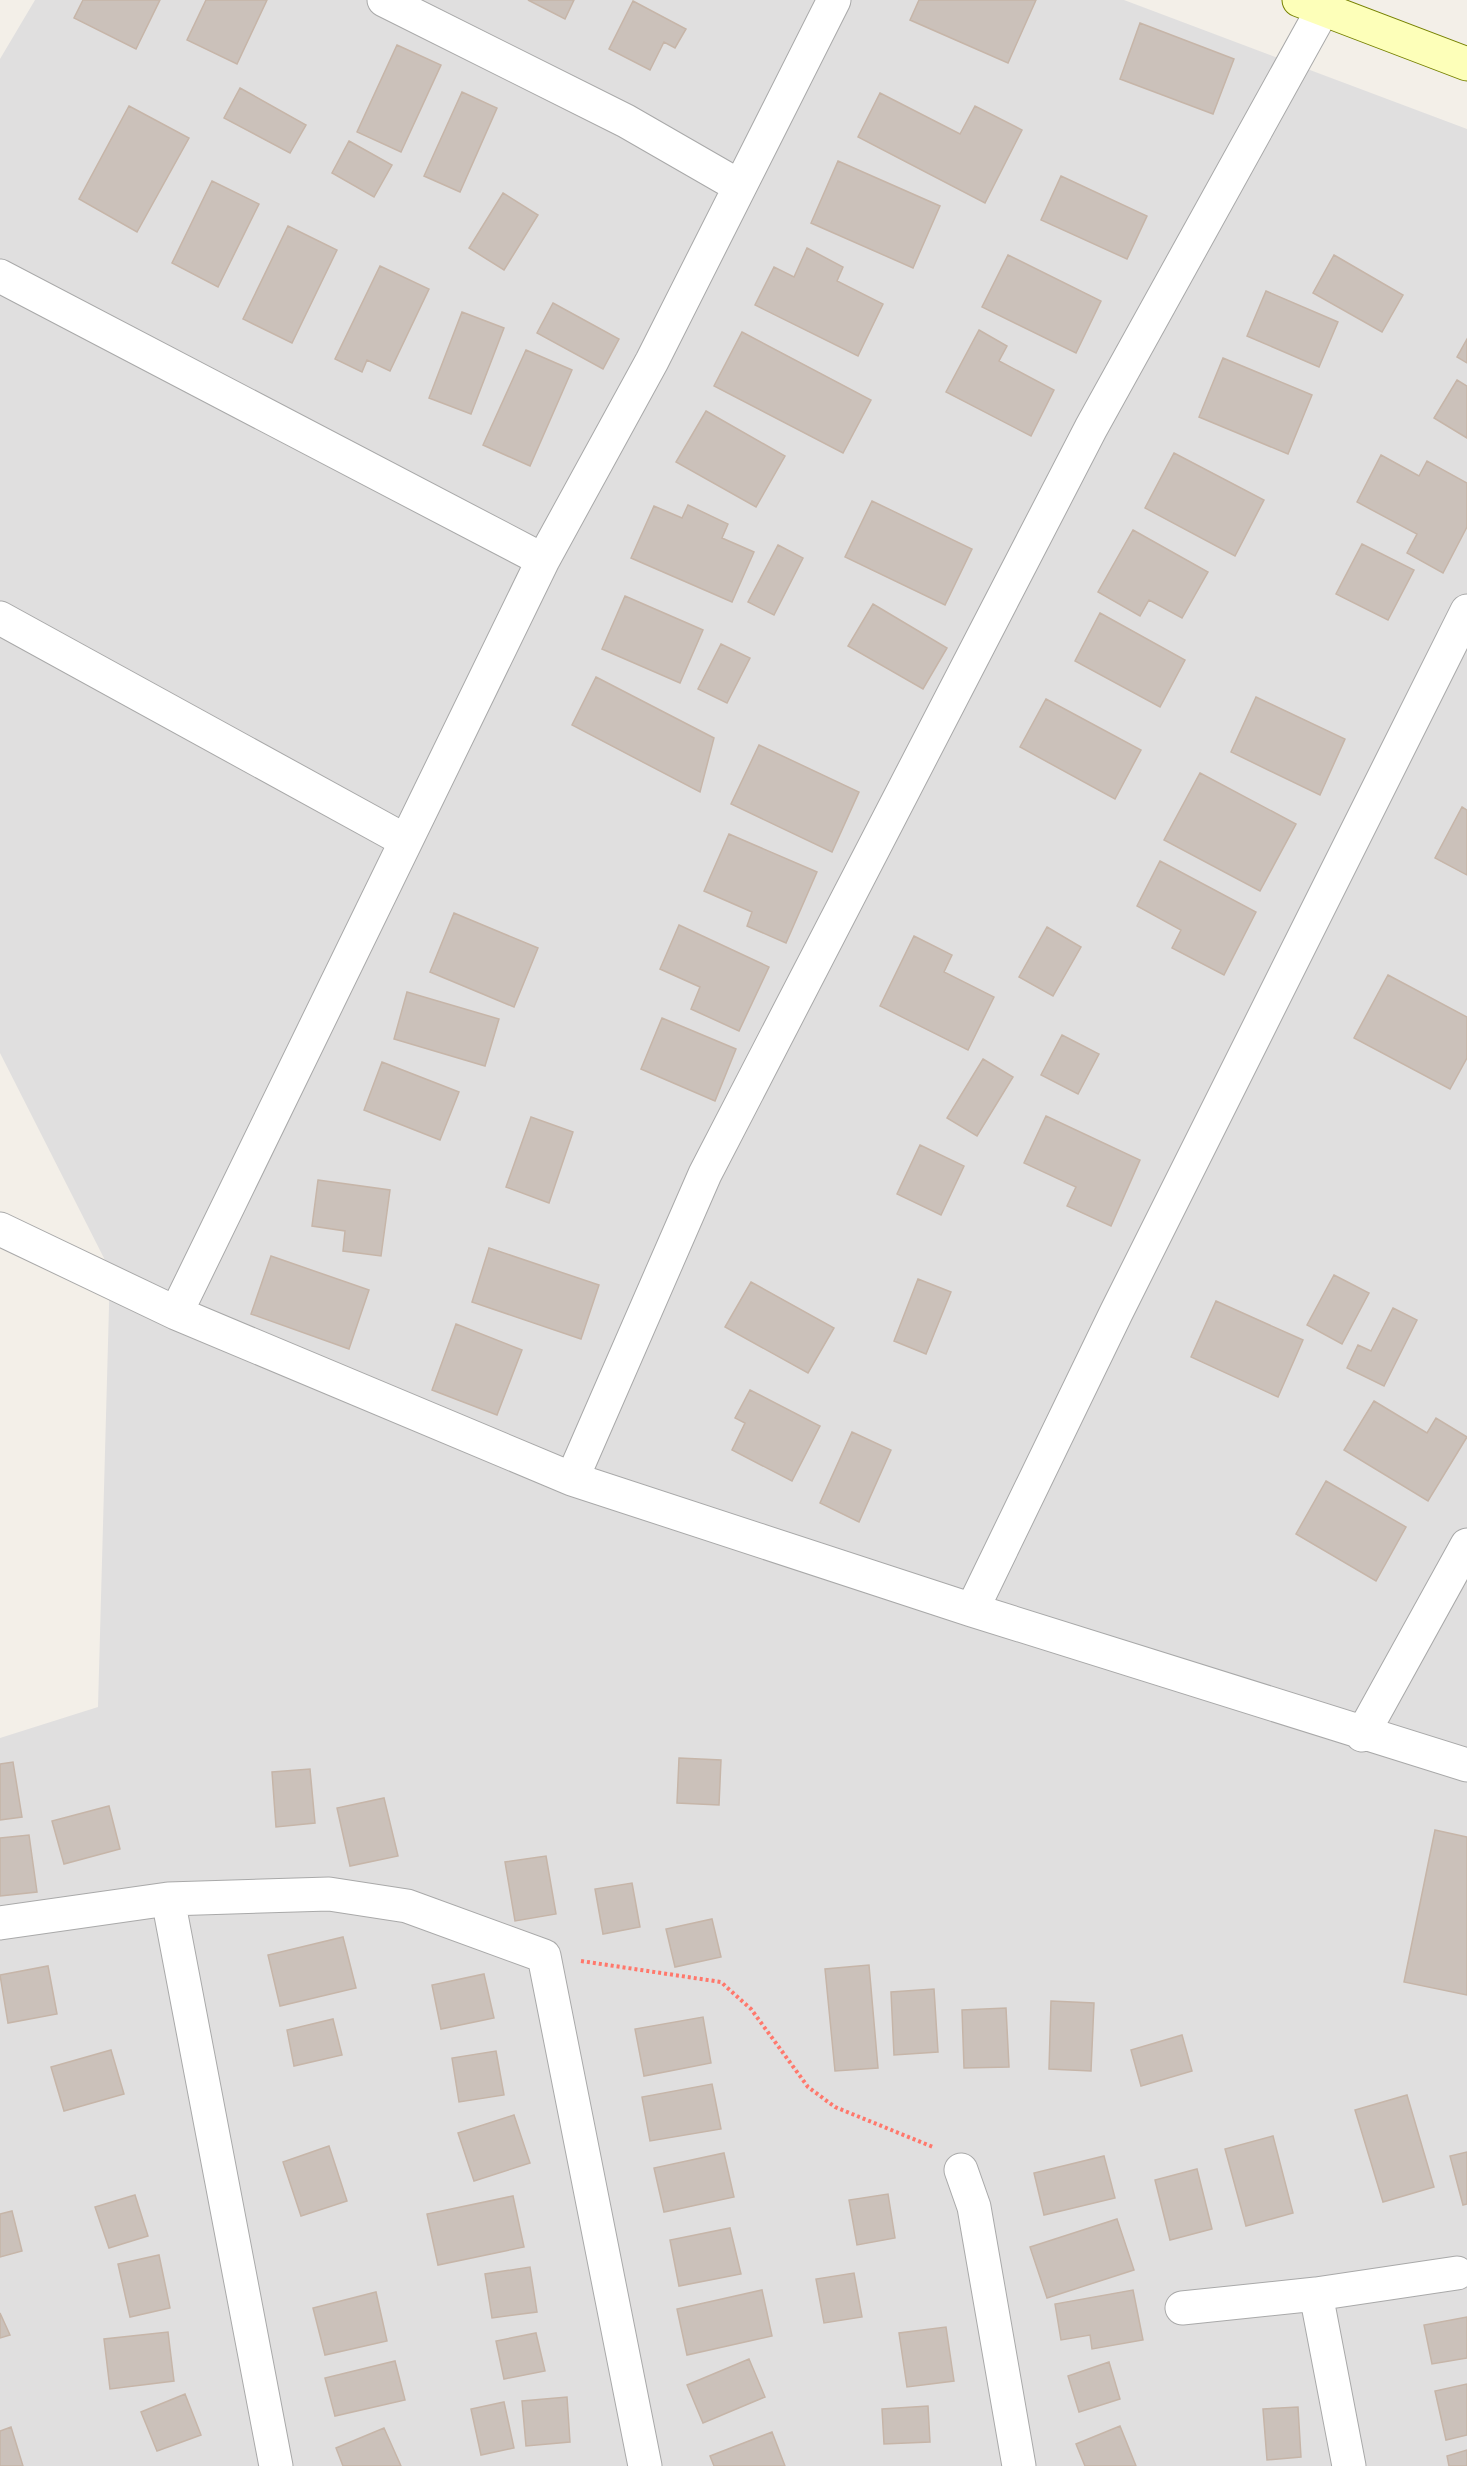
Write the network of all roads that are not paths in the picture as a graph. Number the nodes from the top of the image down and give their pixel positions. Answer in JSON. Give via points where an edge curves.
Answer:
{"nodes":[{"id":1,"x":384,"y":0,"type":"edge"},
{"id":2,"x":834,"y":0,"type":"edge"},
{"id":3,"x":1311,"y":4,"type":"edge"},
{"id":4,"x":1467,"y":64,"type":"edge"},
{"id":5,"x":739,"y":186,"type":"junction"},
{"id":6,"x":0,"y":276,"type":"edge"},
{"id":7,"x":543,"y":560,"type":"junction"},
{"id":8,"x":1467,"y":610,"type":"edge"},
{"id":9,"x":0,"y":618,"type":"edge"},
{"id":10,"x":406,"y":841,"type":"junction"},
{"id":11,"x":0,"y":1229,"type":"edge"},
{"id":12,"x":177,"y":1313,"type":"junction"},
{"id":13,"x":572,"y":1479,"type":"junction"},
{"id":14,"x":1467,"y":1545,"type":"edge"},
{"id":15,"x":972,"y":1610,"type":"junction"},
{"id":16,"x":1362,"y":1735,"type":"junction"},
{"id":17,"x":1467,"y":1765,"type":"edge"},
{"id":18,"x":168,"y":1899,"type":"junction"},
{"id":19,"x":0,"y":1923,"type":"edge"},
{"id":20,"x":961,"y":2170,"type":"road end"},
{"id":21,"x":1458,"y":2273,"type":"dead end"},
{"id":22,"x":1316,"y":2294,"type":"junction"},
{"id":23,"x":1182,"y":2307,"type":"dead end"},
{"id":24,"x":276,"y":2466,"type":"edge"},
{"id":25,"x":645,"y":2466,"type":"edge"},
{"id":26,"x":1019,"y":2466,"type":"edge"},
{"id":27,"x":1349,"y":2466,"type":"edge"}],
"edges":[{"from":1,"to":5,"type":"street","via":[[626,121]]},
{"from":2,"to":5,"type":"street"},
{"from":3,"to":4,"type":"street"},
{"from":3,"to":13,"type":"street","via":[[705,1174]]},
{"from":5,"to":7,"type":"street","via":[[652,360]]},
{"from":6,"to":7,"type":"street"},
{"from":7,"to":10,"type":"street"},
{"from":8,"to":15,"type":"street","via":[[1116,1312]]},
{"from":9,"to":10,"type":"street"},
{"from":10,"to":12,"type":"street"},
{"from":11,"to":12,"type":"street"},
{"from":12,"to":13,"type":"street"},
{"from":13,"to":15,"type":"street"},
{"from":14,"to":16,"type":"street"},
{"from":15,"to":16,"type":"street"},
{"from":16,"to":17,"type":"street"},
{"from":18,"to":19,"type":"street"},
{"from":18,"to":24,"type":"street"},
{"from":18,"to":25,"type":"street","via":[[340,1896],[407,1906],[544,1956]]},
{"from":20,"to":26,"type":"street","via":[[974,2208]]},
{"from":21,"to":22,"type":"street"},
{"from":22,"to":23,"type":"street"},
{"from":22,"to":27,"type":"street"}]}
